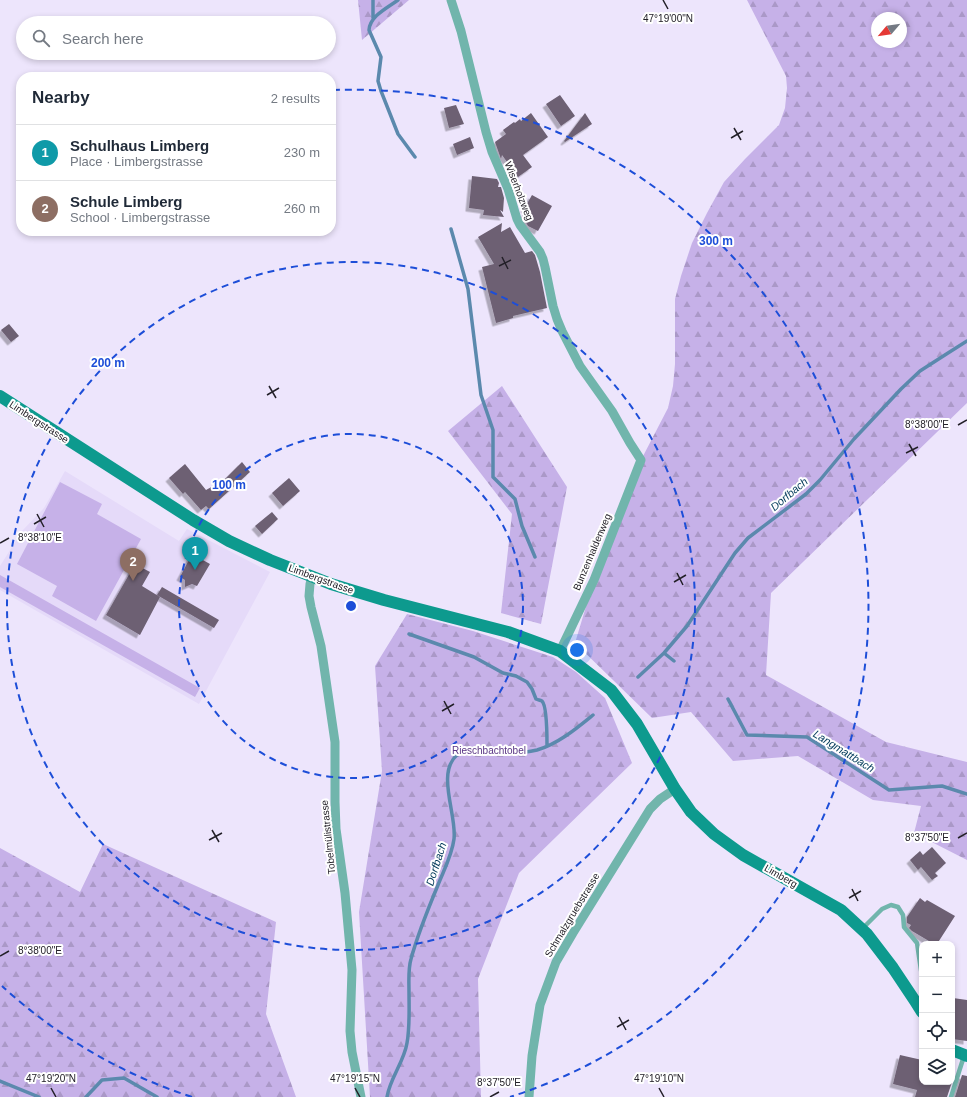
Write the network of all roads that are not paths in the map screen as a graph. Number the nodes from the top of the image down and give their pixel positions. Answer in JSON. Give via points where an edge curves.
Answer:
{"nodes":[{"id":1,"x":451,"y":0,"type":"edge"},
{"id":2,"x":0,"y":396,"type":"edge"},
{"id":3,"x":642,"y":460,"type":"joint"},
{"id":4,"x":312,"y":577,"type":"junction"},
{"id":5,"x":560,"y":651,"type":"junction"},
{"id":6,"x":644,"y":736,"type":"joint"},
{"id":7,"x":675,"y":789,"type":"junction"},
{"id":8,"x":862,"y":929,"type":"junction"},
{"id":9,"x":919,"y":957,"type":"edge"},
{"id":10,"x":919,"y":1007,"type":"edge"},
{"id":11,"x":955,"y":1051,"type":"edge"},
{"id":12,"x":966,"y":1056,"type":"edge"},
{"id":13,"x":361,"y":1097,"type":"edge"},
{"id":14,"x":529,"y":1097,"type":"edge"},
{"id":15,"x":951,"y":1097,"type":"edge"}],
"edges":[{"from":1,"to":3,"type":"street","name":"Wiserholzweg","via":[[489,144],[508,189],[517,219],[543,259],[557,319],[580,366]]},
{"from":2,"to":4,"type":"street","name":"Limbergstrasse","via":[[229,541]]},
{"from":3,"to":5,"type":"street","name":"Bunzenhaldenweg","via":[[594,580]]},
{"from":4,"to":5,"type":"street","name":"Limbergstrasse","via":[[384,600],[508,632]]},
{"from":4,"to":13,"type":"street","name":"Tobelmülistrasse","via":[[309,596],[321,646],[335,742],[336,829],[352,970],[350,1032]]},
{"from":5,"to":6,"type":"street","name":"Limbergstrasse","via":[[611,690]]},
{"from":6,"to":7,"type":"street","name":"Limberg"},
{"from":7,"to":8,"type":"street","name":"Limberg","via":[[691,812],[714,834],[743,855],[841,910]]},
{"from":7,"to":14,"type":"street","name":"Schmalzgruebstrasse","via":[[650,809],[556,962],[540,1005]]},
{"from":8,"to":9,"type":"lane","via":[[882,909],[891,905],[898,907],[903,915],[904,927],[917,943]]},
{"from":8,"to":10,"type":"street","name":"Limberg"},
{"from":11,"to":12,"type":"street"},
{"from":12,"to":15,"type":"lane"}]}
